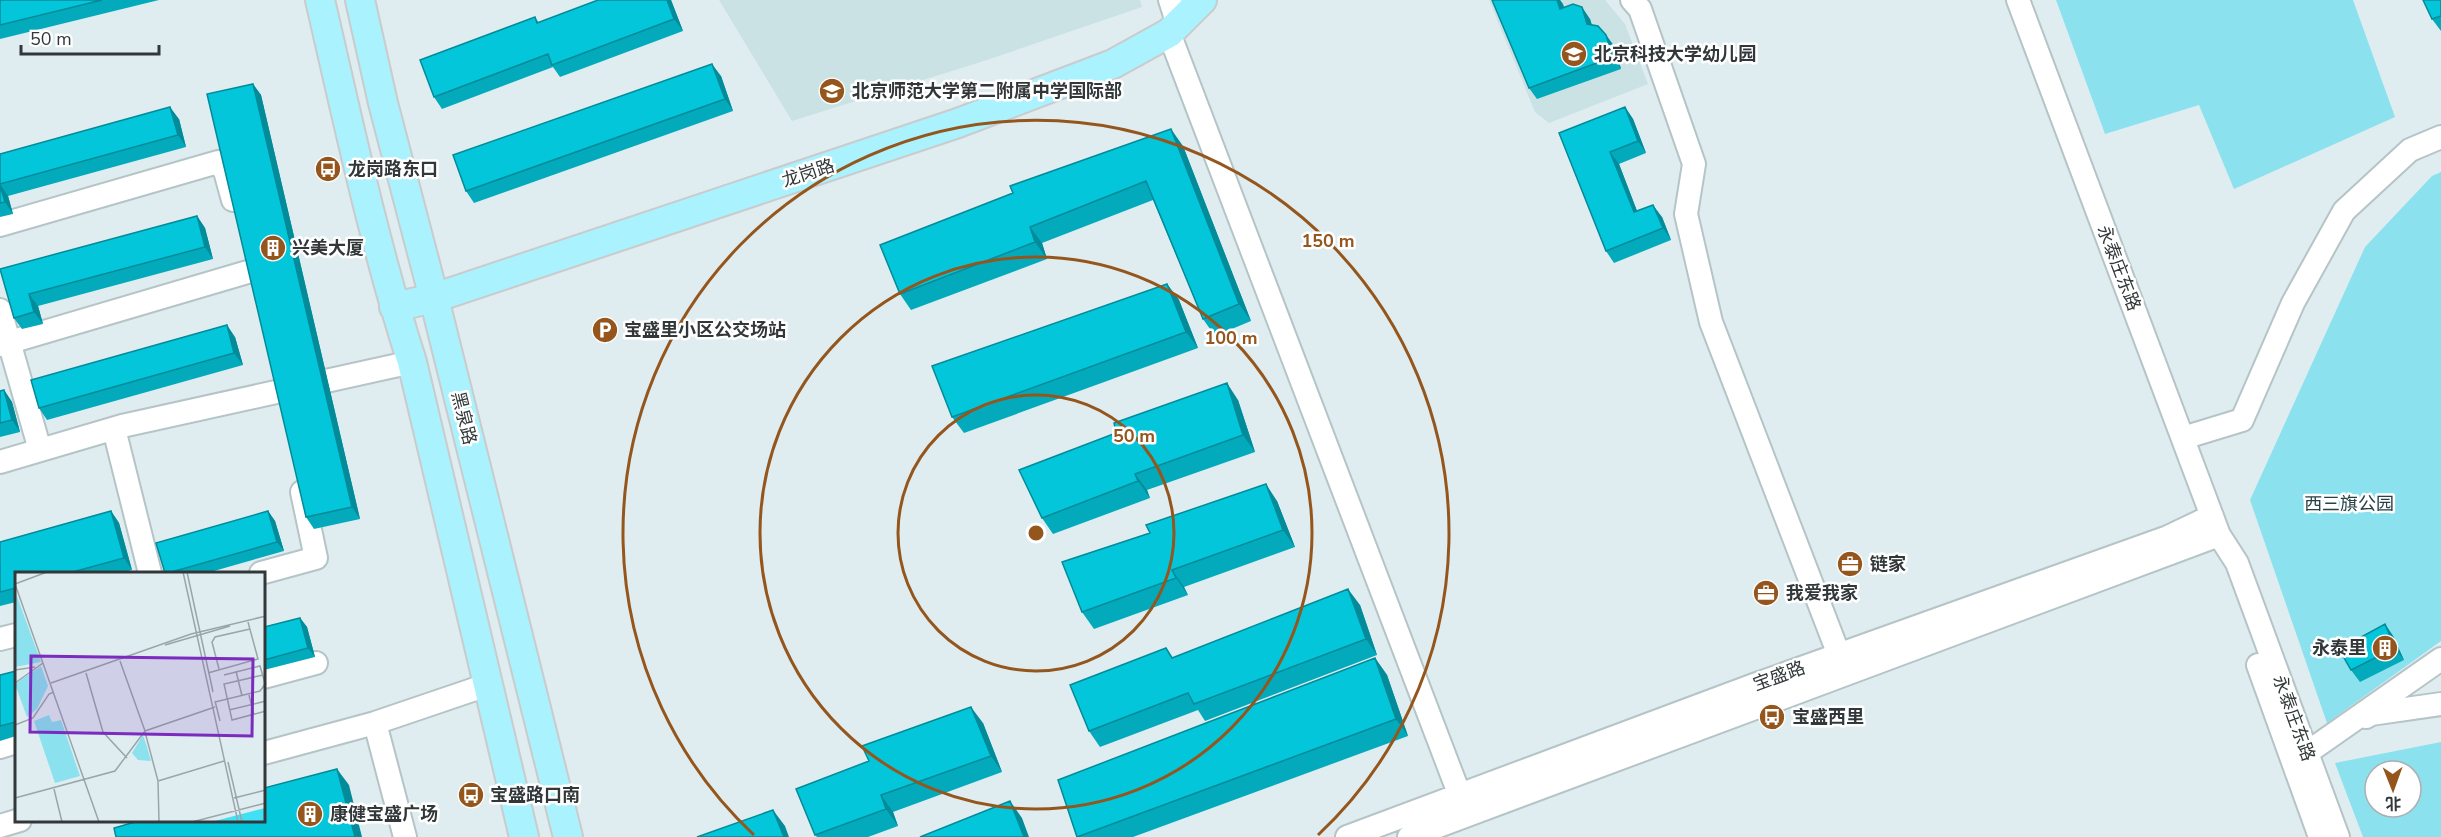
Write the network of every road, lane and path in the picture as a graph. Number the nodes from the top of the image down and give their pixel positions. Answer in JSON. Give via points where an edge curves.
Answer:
{"nodes":[{"id":1,"x":320,"y":0,"type":"edge"},
{"id":2,"x":360,"y":0,"type":"edge"},
{"id":3,"x":1202,"y":0,"type":"edge"},
{"id":4,"x":1632,"y":0,"type":"edge"},
{"id":5,"x":2018,"y":0,"type":"edge"},
{"id":6,"x":1173,"y":19,"type":"edge"},
{"id":7,"x":2441,"y":137,"type":"edge"},
{"id":8,"x":237,"y":215,"type":"edge"},
{"id":9,"x":0,"y":225,"type":"edge"},
{"id":10,"x":245,"y":249,"type":"edge"},
{"id":11,"x":434,"y":298,"type":"junction"},
{"id":12,"x":394,"y":307,"type":"junction"},
{"id":13,"x":0,"y":310,"type":"edge"},
{"id":14,"x":5,"y":344,"type":"edge"},
{"id":15,"x":412,"y":362,"type":"junction"},
{"id":16,"x":278,"y":379,"type":"junction"},
{"id":17,"x":286,"y":412,"type":"edge"},
{"id":18,"x":114,"y":429,"type":"junction"},
{"id":19,"x":2183,"y":438,"type":"junction"},
{"id":20,"x":40,"y":450,"type":"junction"},
{"id":21,"x":0,"y":462,"type":"edge"},
{"id":22,"x":297,"y":468,"type":"edge"},
{"id":23,"x":2216,"y":526,"type":"junction"},
{"id":24,"x":150,"y":572,"type":"edge"},
{"id":25,"x":265,"y":572,"type":"edge"},
{"id":26,"x":15,"y":635,"type":"edge"},
{"id":27,"x":0,"y":639,"type":"edge"},
{"id":28,"x":1839,"y":655,"type":"junction"},
{"id":29,"x":2441,"y":659,"type":"edge"},
{"id":30,"x":316,"y":663,"type":"dead end"},
{"id":31,"x":266,"y":676,"type":"edge"},
{"id":32,"x":487,"y":685,"type":"junction"},
{"id":33,"x":2441,"y":704,"type":"edge"},
{"id":34,"x":375,"y":723,"type":"junction"},
{"id":35,"x":15,"y":742,"type":"edge"},
{"id":36,"x":0,"y":747,"type":"edge"},
{"id":37,"x":266,"y":752,"type":"edge"},
{"id":38,"x":1460,"y":796,"type":"junction"},
{"id":39,"x":15,"y":822,"type":"edge"},
{"id":40,"x":0,"y":826,"type":"edge"},
{"id":41,"x":405,"y":837,"type":"edge"},
{"id":42,"x":524,"y":837,"type":"edge"},
{"id":43,"x":568,"y":837,"type":"edge"},
{"id":44,"x":1347,"y":837,"type":"edge"},
{"id":45,"x":1409,"y":837,"type":"edge"},
{"id":46,"x":2320,"y":837,"type":"edge"},
{"id":47,"x":2338,"y":837,"type":"edge"}],
"edges":[{"from":1,"to":12,"type":"main road"},
{"from":2,"to":11,"type":"main road","name":"黑泉路"},
{"from":3,"to":6,"type":"main road","name":"龙岗路"},
{"from":4,"to":28,"type":"street","via":[[1640,9],[1694,164],[1686,214],[1711,322]]},
{"from":5,"to":19,"type":"street","name":"永泰庄东路"},
{"from":6,"to":11,"type":"main road","name":"龙岗路","via":[[1113,64],[958,123]]},
{"from":6,"to":38,"type":"street"},
{"from":7,"to":19,"type":"street","via":[[2410,150],[2344,211],[2293,303],[2242,420]]},
{"from":8,"to":9,"type":"street","via":[[225,171],[218,162]]},
{"from":10,"to":14,"type":"street","via":[[254,282]]},
{"from":11,"to":12,"type":"main road","name":"龙岗路"},
{"from":11,"to":43,"type":"main road","name":"黑泉路"},
{"from":12,"to":15,"type":"main road"},
{"from":13,"to":14,"type":"street"},
{"from":14,"to":20,"type":"street"},
{"from":15,"to":16,"type":"street"},
{"from":15,"to":32,"type":"main road"},
{"from":16,"to":17,"type":"street"},
{"from":16,"to":18,"type":"street"},
{"from":18,"to":20,"type":"street"},
{"from":18,"to":24,"type":"street"},
{"from":19,"to":23,"type":"street","name":"永泰庄东路"},
{"from":20,"to":21,"type":"street"},
{"from":22,"to":25,"type":"street","via":[[316,558]]},
{"from":23,"to":28,"type":"street","name":"宝盛路","via":[[2169,537]]},
{"from":23,"to":45,"type":"street","name":"宝盛路"},
{"from":23,"to":46,"type":"street","name":"永泰庄东路","via":[[2223,569]]},
{"from":23,"to":47,"type":"street","name":"永泰庄东路","via":[[2237,563]]},
{"from":26,"to":27,"type":"street"},
{"from":28,"to":38,"type":"street","name":"宝盛路"},
{"from":29,"to":33,"type":"street","via":[[2301,757],[2371,714]]},
{"from":30,"to":31,"type":"street"},
{"from":32,"to":34,"type":"street"},
{"from":32,"to":42,"type":"main road"},
{"from":34,"to":37,"type":"street"},
{"from":34,"to":41,"type":"street"},
{"from":35,"to":36,"type":"street"},
{"from":38,"to":44,"type":"street","name":"宝盛路"},
{"from":39,"to":40,"type":"street"}]}
